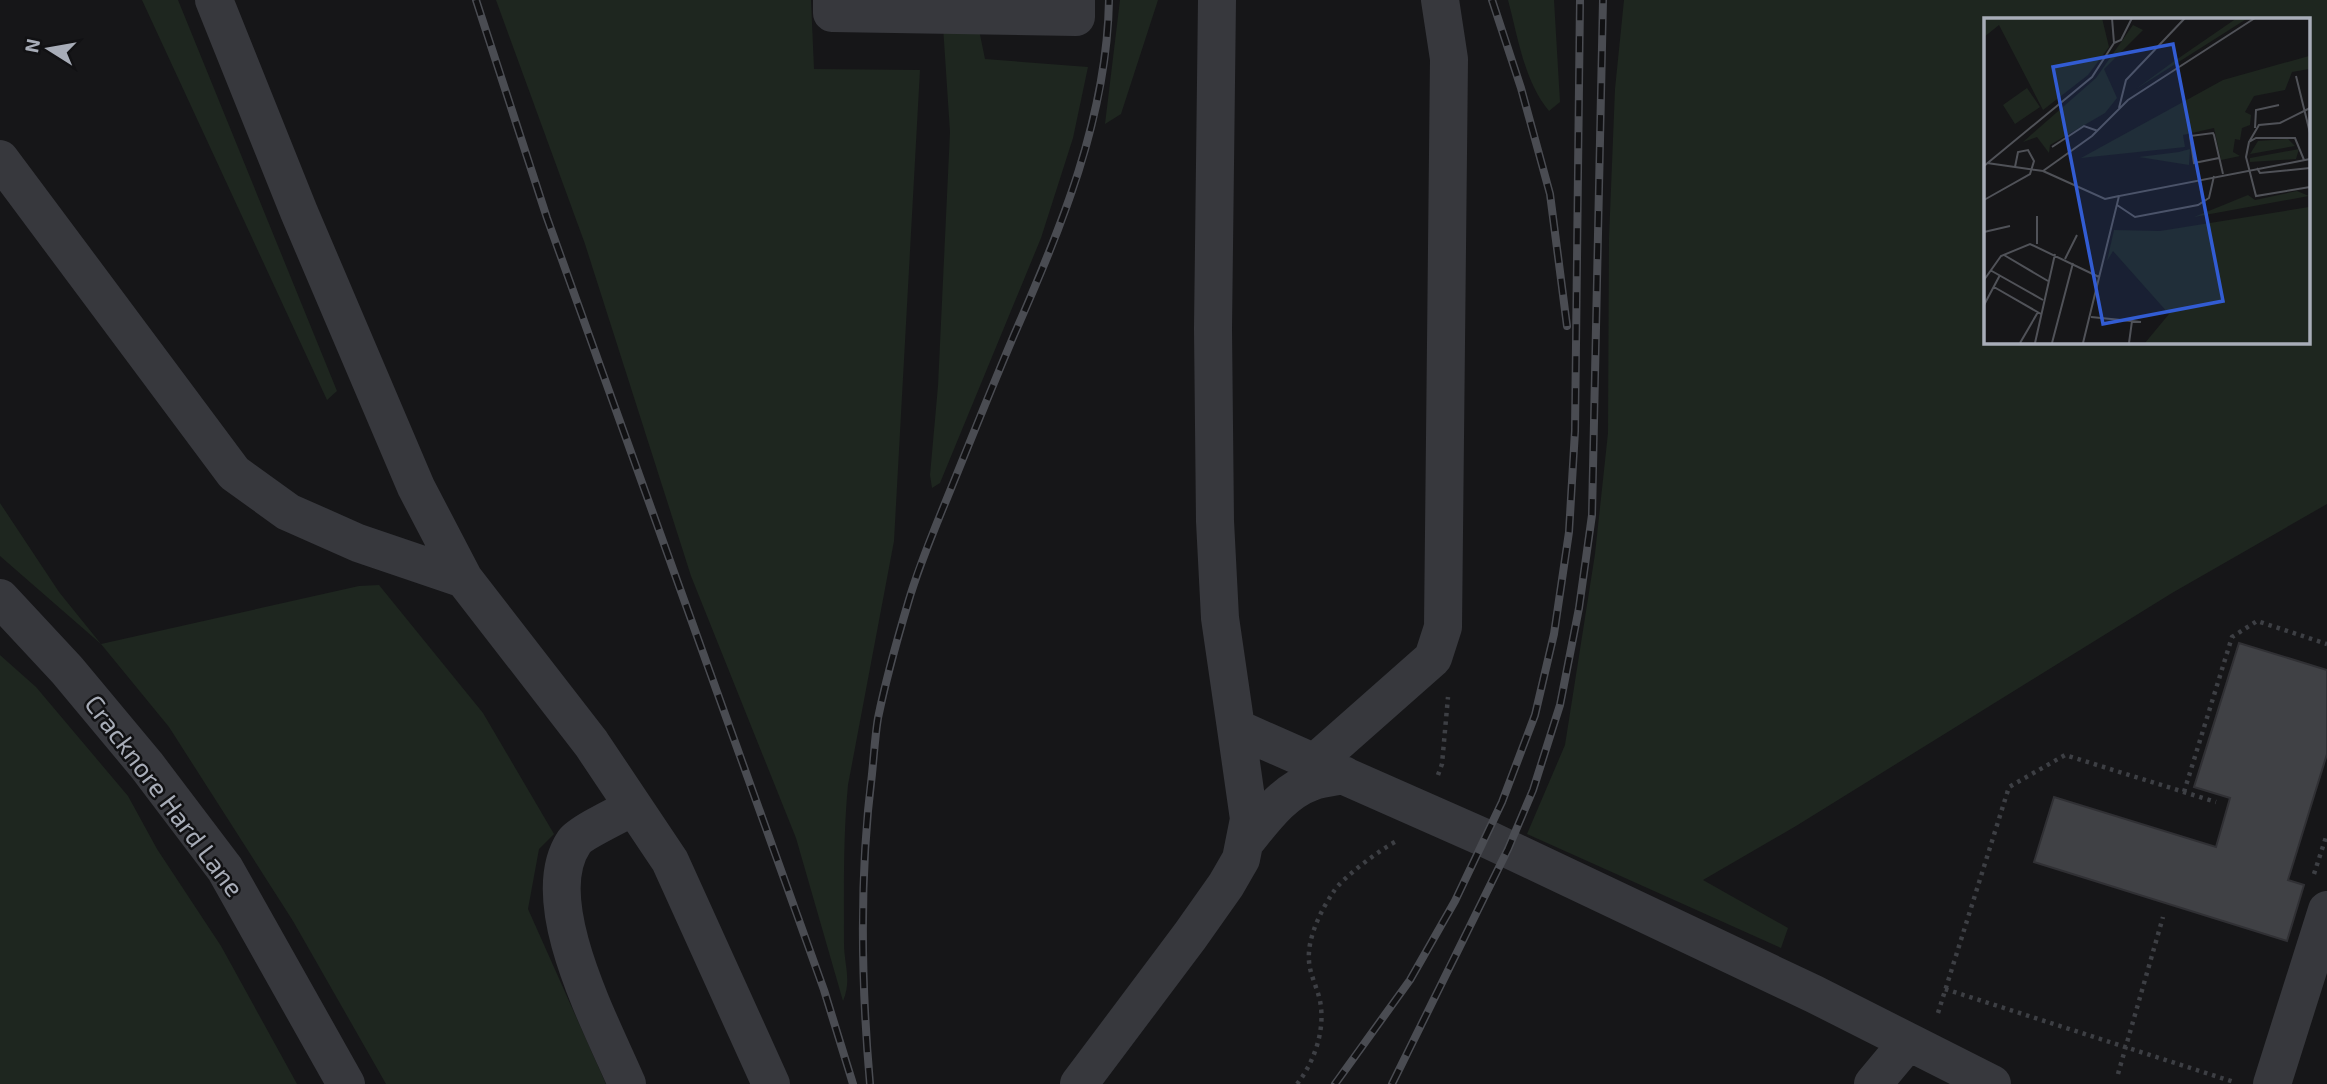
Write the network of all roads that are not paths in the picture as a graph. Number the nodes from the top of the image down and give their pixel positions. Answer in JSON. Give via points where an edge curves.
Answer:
{"nodes":[{"id":1,"x":214,"y":0,"type":"edge"},
{"id":2,"x":832,"y":0,"type":"edge"},
{"id":3,"x":1076,"y":0,"type":"edge"},
{"id":4,"x":1217,"y":0,"type":"edge"},
{"id":5,"x":1440,"y":0,"type":"edge"},
{"id":6,"x":0,"y":159,"type":"edge"},
{"id":7,"x":464,"y":579,"type":"junction"},
{"id":8,"x":0,"y":598,"type":"edge"},
{"id":9,"x":1236,"y":728,"type":"junction"},
{"id":10,"x":1328,"y":769,"type":"junction"},
{"id":11,"x":633,"y":807,"type":"junction"},
{"id":12,"x":1245,"y":841,"type":"junction"},
{"id":13,"x":2327,"y":909,"type":"edge"},
{"id":14,"x":1917,"y":1046,"type":"junction"},
{"id":15,"x":346,"y":1084,"type":"edge"},
{"id":16,"x":626,"y":1084,"type":"edge"},
{"id":17,"x":771,"y":1084,"type":"edge"},
{"id":18,"x":1079,"y":1084,"type":"edge"},
{"id":19,"x":1873,"y":1084,"type":"edge"},
{"id":20,"x":1992,"y":1084,"type":"edge"},
{"id":21,"x":2272,"y":1084,"type":"edge"}],
"edges":[{"from":1,"to":7,"type":"lane","via":[[416,487]]},
{"from":2,"to":3,"type":"lane","via":[[832,13],[1076,17]]},
{"from":4,"to":9,"type":"lane","via":[[1214,521],[1220,618]]},
{"from":5,"to":10,"type":"lane","via":[[1449,73],[1443,627],[1433,658]]},
{"from":6,"to":7,"type":"lane","via":[[234,473],[288,512],[358,543]]},
{"from":7,"to":11,"type":"lane","via":[[591,743]]},
{"from":8,"to":15,"type":"lane","name":"Cracknore Hard Lane","via":[[68,670],[225,869]]},
{"from":9,"to":10,"type":"lane"},
{"from":9,"to":12,"type":"lane","via":[[1249,819]]},
{"from":10,"to":12,"type":"lane","via":[[1273,808]]},
{"from":10,"to":14,"type":"lane","via":[[1424,810]]},
{"from":11,"to":16,"type":"lane","via":[[575,840],[561,874],[562,912],[579,971]]},
{"from":11,"to":17,"type":"lane","via":[[670,861]]},
{"from":12,"to":18,"type":"lane","via":[[1226,885]]},
{"from":13,"to":21,"type":"lane"},
{"from":14,"to":19,"type":"lane"},
{"from":14,"to":20,"type":"lane"}]}
